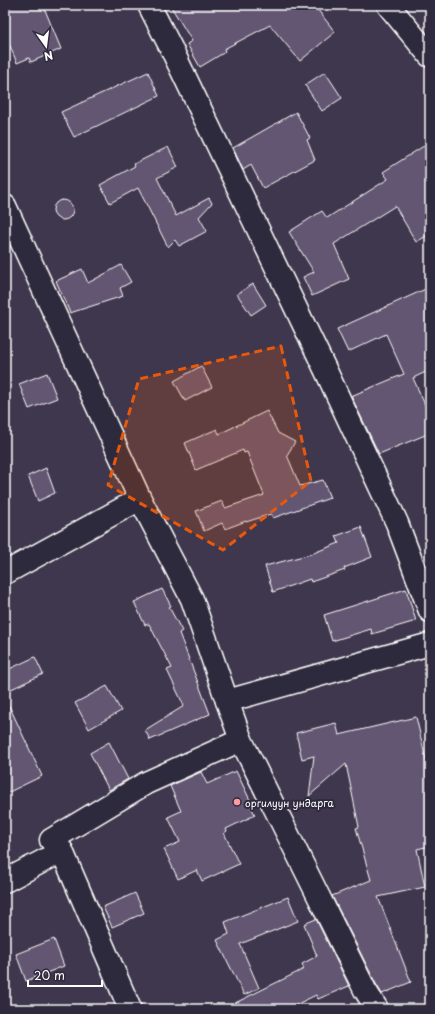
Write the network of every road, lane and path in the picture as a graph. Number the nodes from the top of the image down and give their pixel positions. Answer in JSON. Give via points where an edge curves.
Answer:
{"nodes":[{"id":1,"x":149,"y":5,"type":"edge"},
{"id":2,"x":388,"y":5,"type":"edge"},
{"id":3,"x":430,"y":56,"type":"edge"},
{"id":4,"x":5,"y":206,"type":"edge"},
{"id":5,"x":140,"y":499,"type":"junction"},
{"id":6,"x":5,"y":573,"type":"edge"},
{"id":7,"x":430,"y":611,"type":"edge"},
{"id":8,"x":430,"y":644,"type":"edge"},
{"id":9,"x":227,"y":702,"type":"junction"},
{"id":10,"x":241,"y":740,"type":"junction"},
{"id":11,"x":62,"y":851,"type":"junction"},
{"id":12,"x":5,"y":881,"type":"edge"},
{"id":13,"x":130,"y":1009,"type":"edge"},
{"id":14,"x":377,"y":1009,"type":"edge"}],
"edges":[{"from":1,"to":7,"type":"street","via":[[330,378],[396,523]]},
{"from":2,"to":3,"type":"street"},
{"from":4,"to":5,"type":"street"},
{"from":5,"to":6,"type":"street"},
{"from":5,"to":9,"type":"street","via":[[192,599]]},
{"from":8,"to":9,"type":"street"},
{"from":9,"to":10,"type":"street"},
{"from":10,"to":11,"type":"street","via":[[146,783],[51,840]]},
{"from":10,"to":14,"type":"street","via":[[365,990]]},
{"from":11,"to":12,"type":"street"},
{"from":11,"to":13,"type":"street"}]}
